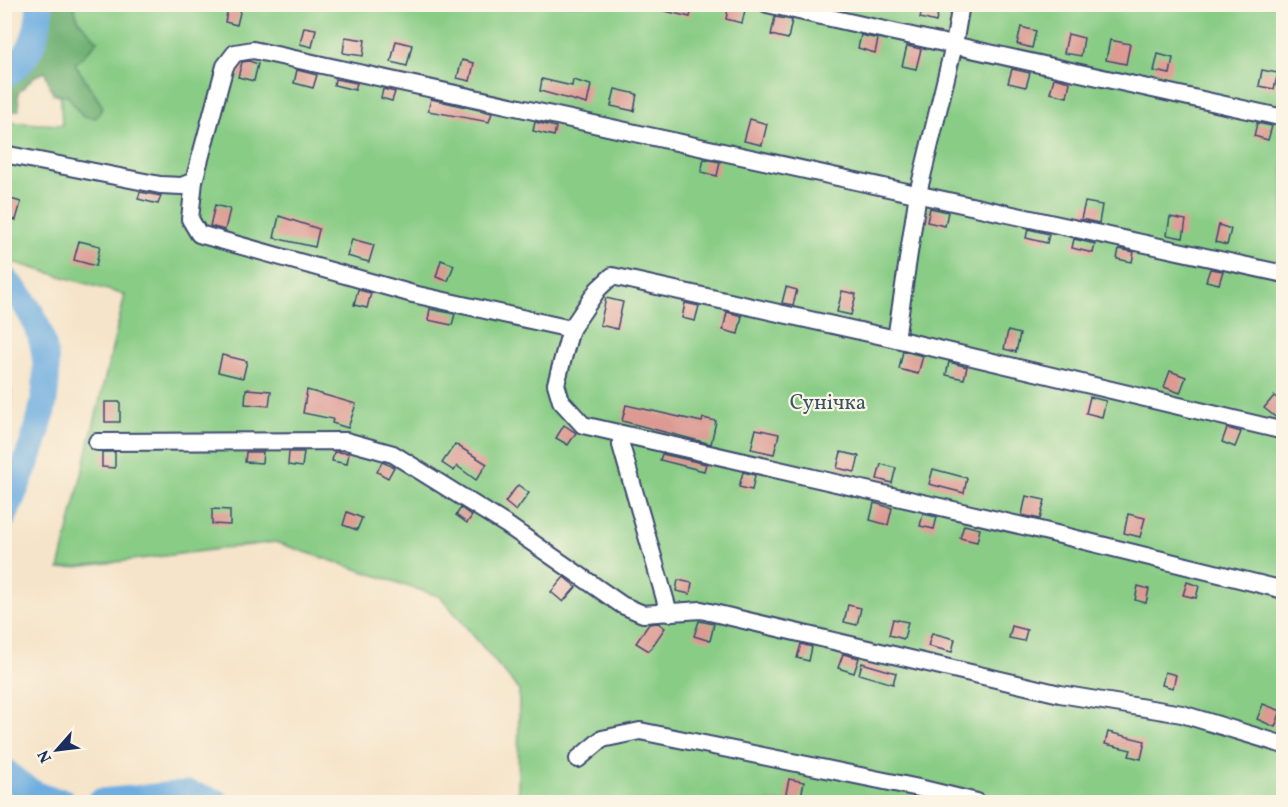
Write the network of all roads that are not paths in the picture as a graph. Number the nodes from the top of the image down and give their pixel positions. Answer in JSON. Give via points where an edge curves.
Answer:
{"nodes":[{"id":1,"x":767,"y":4,"type":"edge"},
{"id":2,"x":961,"y":4,"type":"edge"},
{"id":3,"x":954,"y":45,"type":"junction"},
{"id":4,"x":1284,"y":118,"type":"edge"},
{"id":5,"x":4,"y":154,"type":"edge"},
{"id":6,"x":195,"y":181,"type":"junction"},
{"id":7,"x":918,"y":193,"type":"junction"},
{"id":8,"x":1284,"y":274,"type":"edge"},
{"id":9,"x":571,"y":329,"type":"junction"},
{"id":10,"x":896,"y":339,"type":"junction"},
{"id":11,"x":1284,"y":431,"type":"edge"},
{"id":12,"x":621,"y":435,"type":"junction"},
{"id":13,"x":97,"y":442,"type":"dead end"},
{"id":14,"x":1284,"y":590,"type":"edge"},
{"id":15,"x":669,"y":613,"type":"junction"},
{"id":16,"x":1284,"y":745,"type":"edge"},
{"id":17,"x":578,"y":759,"type":"dead end"},
{"id":18,"x":918,"y":795,"type":"edge"},
{"id":19,"x":977,"y":802,"type":"edge"}],
"edges":[{"from":1,"to":3,"type":"street"},
{"from":2,"to":3,"type":"street"},
{"from":3,"to":4,"type":"street"},
{"from":3,"to":7,"type":"street"},
{"from":5,"to":6,"type":"street","via":[[160,185],[182,186]]},
{"from":6,"to":7,"type":"street","via":[[225,66],[236,53],[253,50]]},
{"from":6,"to":9,"type":"street","via":[[190,219],[199,234],[413,294]]},
{"from":7,"to":8,"type":"street"},
{"from":7,"to":10,"type":"street"},
{"from":9,"to":10,"type":"street","via":[[598,289],[612,276]]},
{"from":9,"to":12,"type":"street","via":[[556,384],[561,401],[583,424]]},
{"from":10,"to":11,"type":"street"},
{"from":12,"to":14,"type":"street","via":[[1032,528]]},
{"from":12,"to":15,"type":"street"},
{"from":13,"to":15,"type":"street","via":[[346,441],[393,454],[507,525],[622,605],[644,614]]},
{"from":15,"to":16,"type":"street","via":[[701,610],[1060,694],[1182,714]]},
{"from":17,"to":18,"type":"street","via":[[602,739],[640,732]]},
{"from":18,"to":19,"type":"street"}]}
